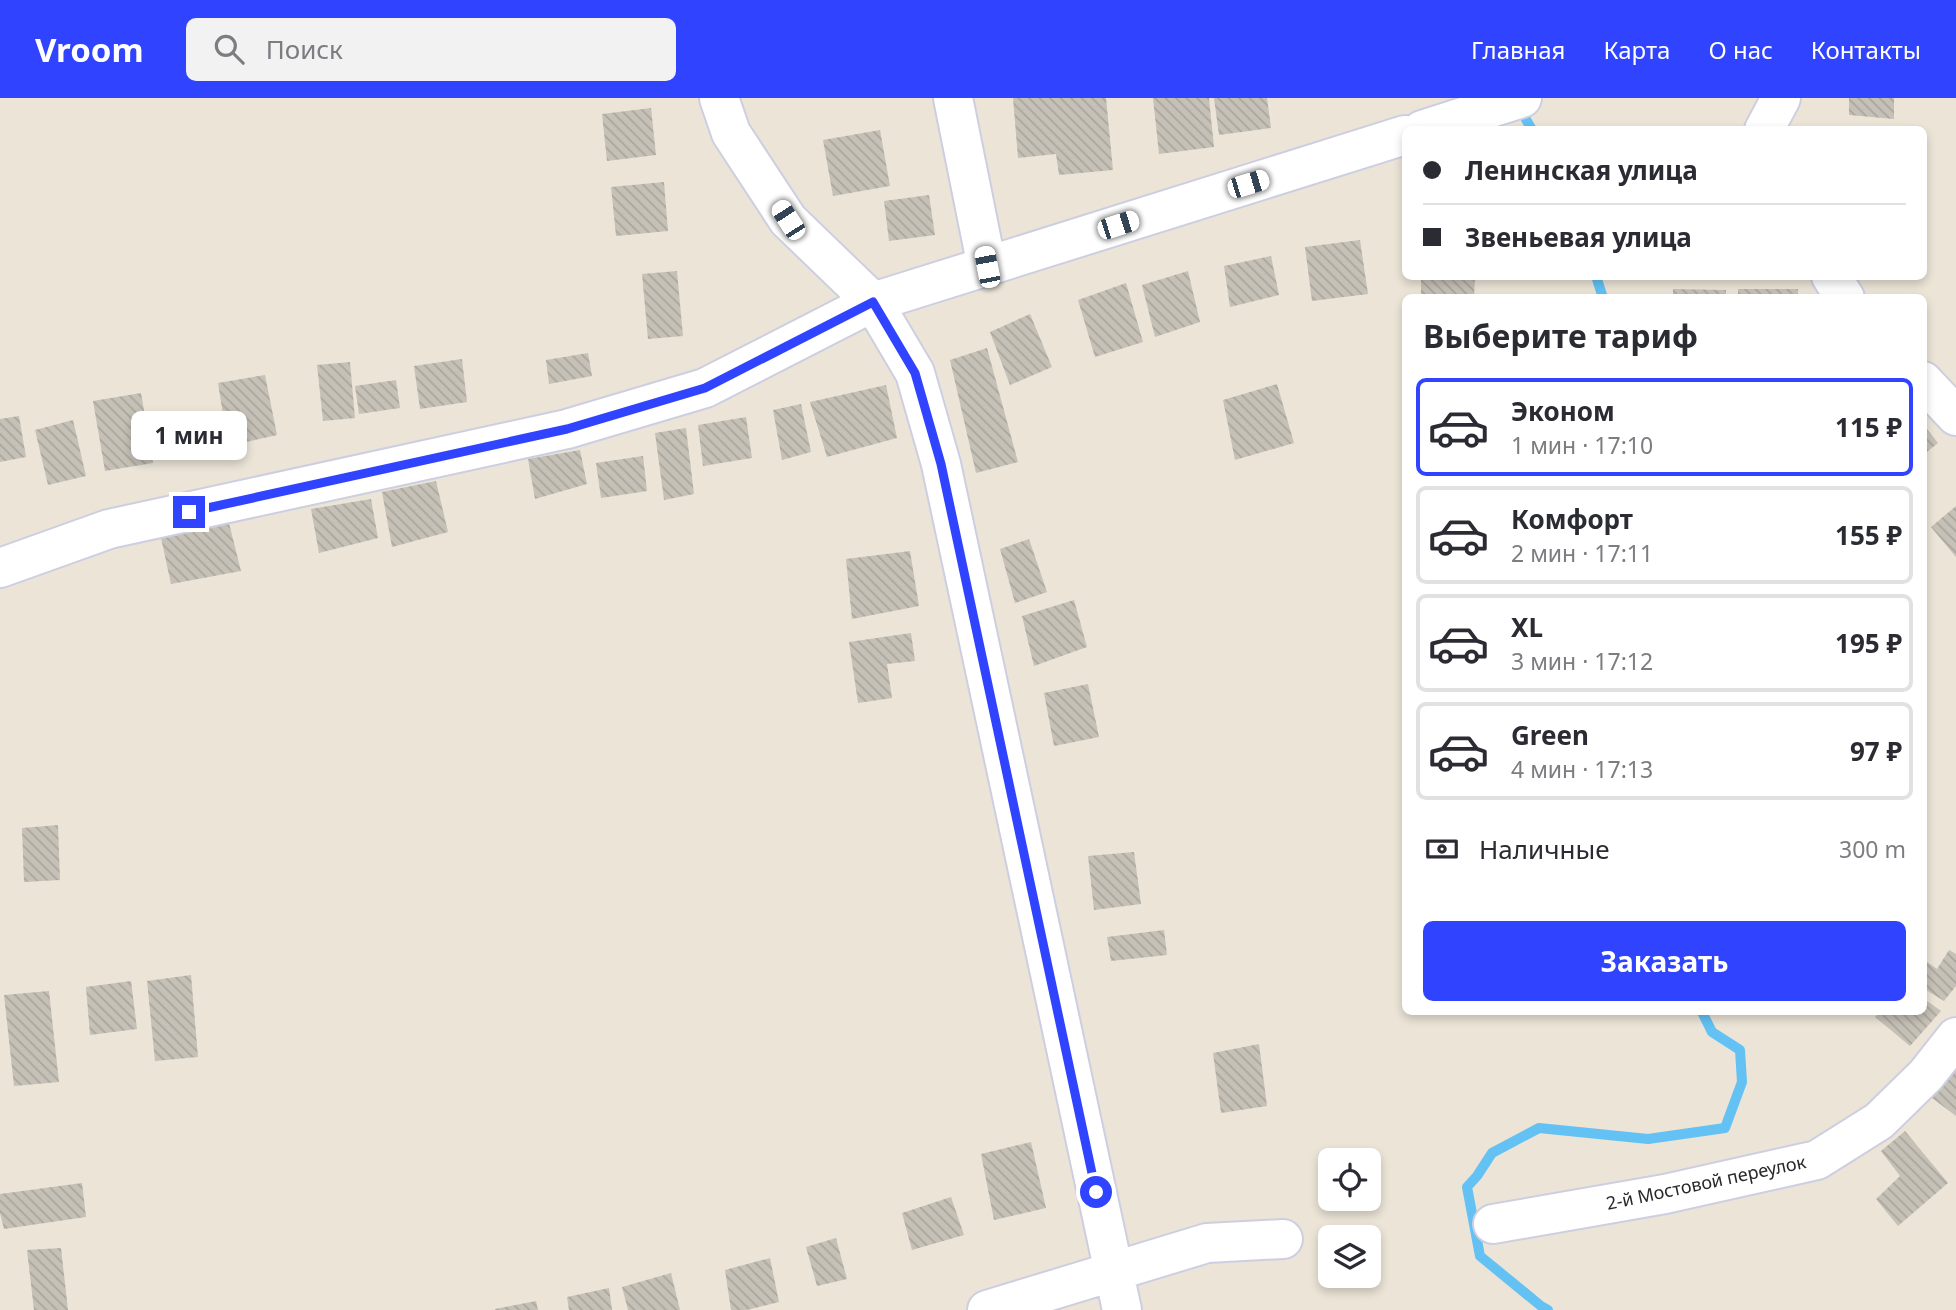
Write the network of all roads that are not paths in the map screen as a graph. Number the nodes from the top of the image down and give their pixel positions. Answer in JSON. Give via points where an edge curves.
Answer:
{"nodes":[{"id":1,"x":719,"y":98,"type":"edge"},
{"id":2,"x":953,"y":98,"type":"edge"},
{"id":3,"x":1522,"y":98,"type":"edge"},
{"id":4,"x":1781,"y":98,"type":"edge"},
{"id":5,"x":1789,"y":98,"type":"edge"},
{"id":6,"x":1432,"y":126,"type":"edge"},
{"id":7,"x":1766,"y":126,"type":"edge"},
{"id":8,"x":1787,"y":126,"type":"edge"},
{"id":9,"x":1402,"y":135,"type":"edge"},
{"id":10,"x":987,"y":267,"type":"junction"},
{"id":11,"x":873,"y":302,"type":"junction"},
{"id":12,"x":1927,"y":385,"type":"edge"},
{"id":13,"x":1956,"y":416,"type":"edge"},
{"id":14,"x":0,"y":568,"type":"edge"},
{"id":15,"x":1956,"y":1037,"type":"edge"},
{"id":16,"x":1493,"y":1224,"type":"dead end"},
{"id":17,"x":1283,"y":1239,"type":"dead end"},
{"id":18,"x":1113,"y":1273,"type":"junction"},
{"id":19,"x":987,"y":1310,"type":"edge"},
{"id":20,"x":1122,"y":1310,"type":"edge"}],
"edges":[{"from":1,"to":11,"type":"street","via":[[730,133],[788,220]]},
{"from":2,"to":10,"type":"street"},
{"from":3,"to":6,"type":"street"},
{"from":4,"to":7,"type":"street"},
{"from":5,"to":8,"type":"street"},
{"from":9,"to":10,"type":"street"},
{"from":10,"to":11,"type":"street"},
{"from":11,"to":14,"type":"street","via":[[705,388],[567,429],[108,529]]},
{"from":11,"to":18,"type":"street","via":[[915,373],[941,464]]},
{"from":12,"to":13,"type":"street"},
{"from":15,"to":16,"type":"street","name":"2-й Мостовой переулок","via":[[1926,1075],[1879,1121],[1816,1160],[1665,1194]]},
{"from":17,"to":18,"type":"street","via":[[1207,1243]]},
{"from":18,"to":19,"type":"street"},
{"from":18,"to":20,"type":"street"}]}
